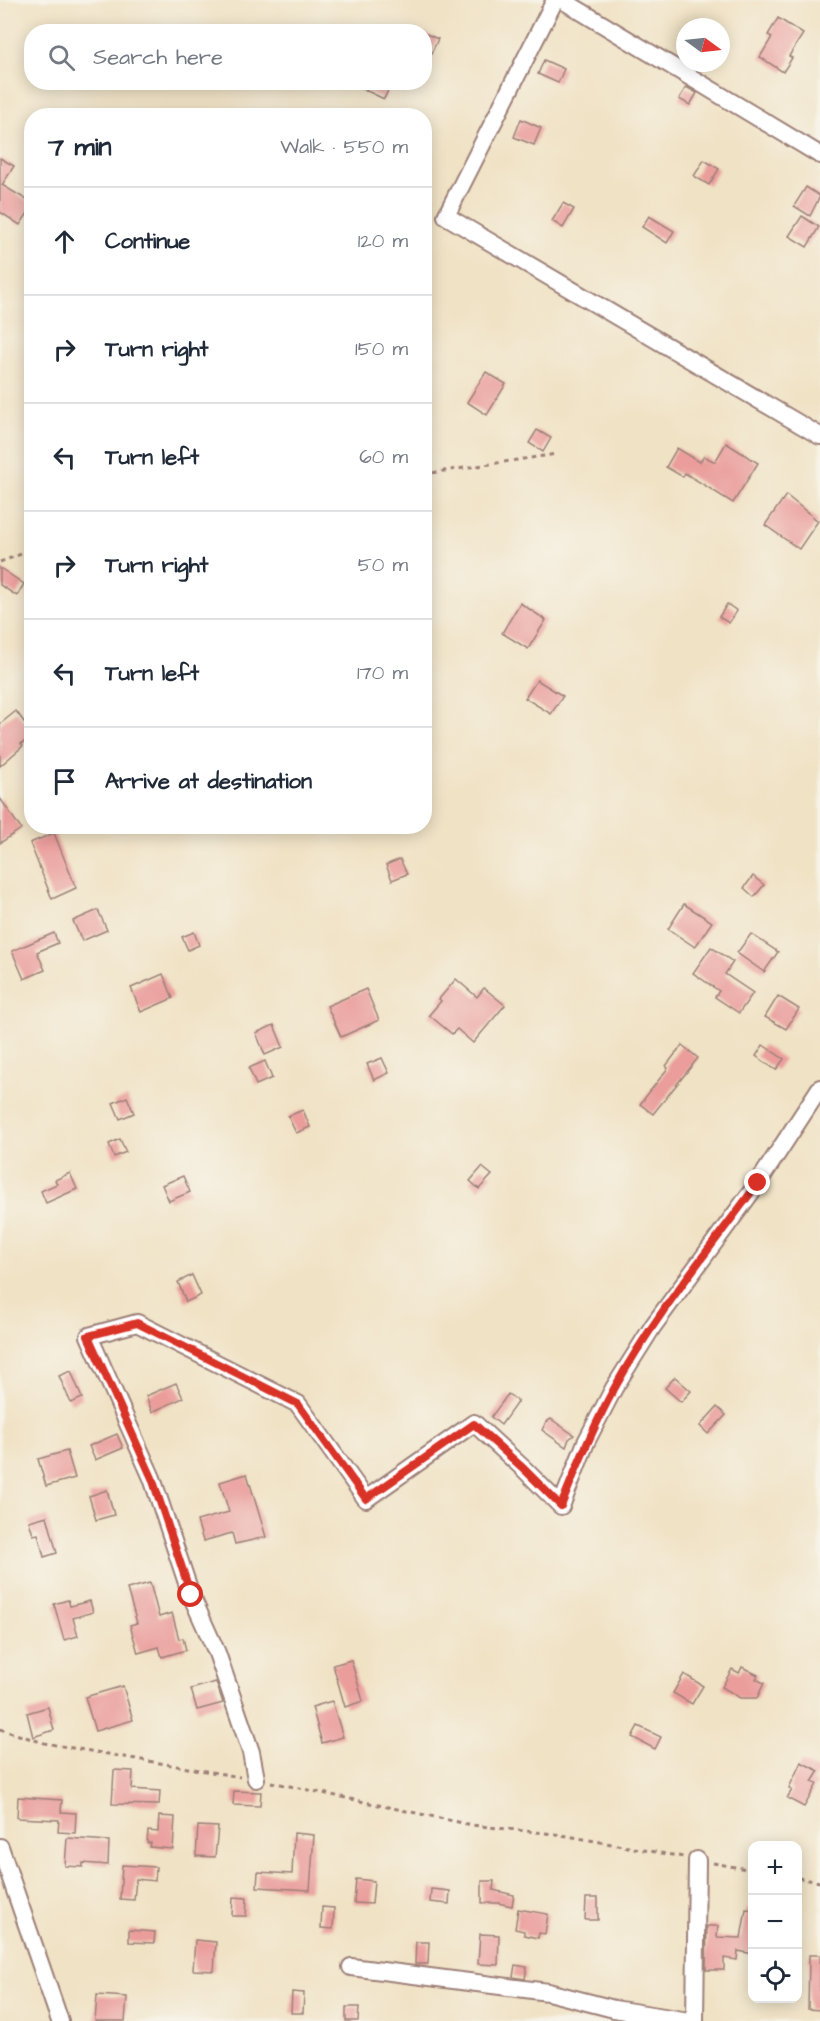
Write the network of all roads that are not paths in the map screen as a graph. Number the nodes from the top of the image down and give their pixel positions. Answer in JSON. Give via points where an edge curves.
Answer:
{"nodes":[{"id":1,"x":555,"y":0,"type":"edge"},
{"id":2,"x":562,"y":0,"type":"edge"},
{"id":3,"x":820,"y":155,"type":"edge"},
{"id":4,"x":820,"y":436,"type":"edge"},
{"id":5,"x":820,"y":1088,"type":"edge"},
{"id":6,"x":256,"y":1779,"type":"road end"},
{"id":7,"x":0,"y":1847,"type":"edge"},
{"id":8,"x":697,"y":1860,"type":"road end"},
{"id":9,"x":351,"y":1967,"type":"dead end"},
{"id":10,"x":60,"y":2021,"type":"edge"},
{"id":11,"x":689,"y":2021,"type":"edge"},
{"id":12,"x":695,"y":2021,"type":"edge"}],
"edges":[{"from":1,"to":4,"type":"street","via":[[446,216]]},
{"from":2,"to":3,"type":"street"},
{"from":5,"to":6,"type":"street","via":[[625,1371],[586,1442],[561,1506],[474,1424],[366,1499],[298,1404],[137,1323],[88,1336],[152,1478],[191,1595],[251,1752]]},
{"from":7,"to":10,"type":"street"},
{"from":8,"to":12,"type":"street"},
{"from":9,"to":11,"type":"street","via":[[549,1992],[614,2009]]}]}
